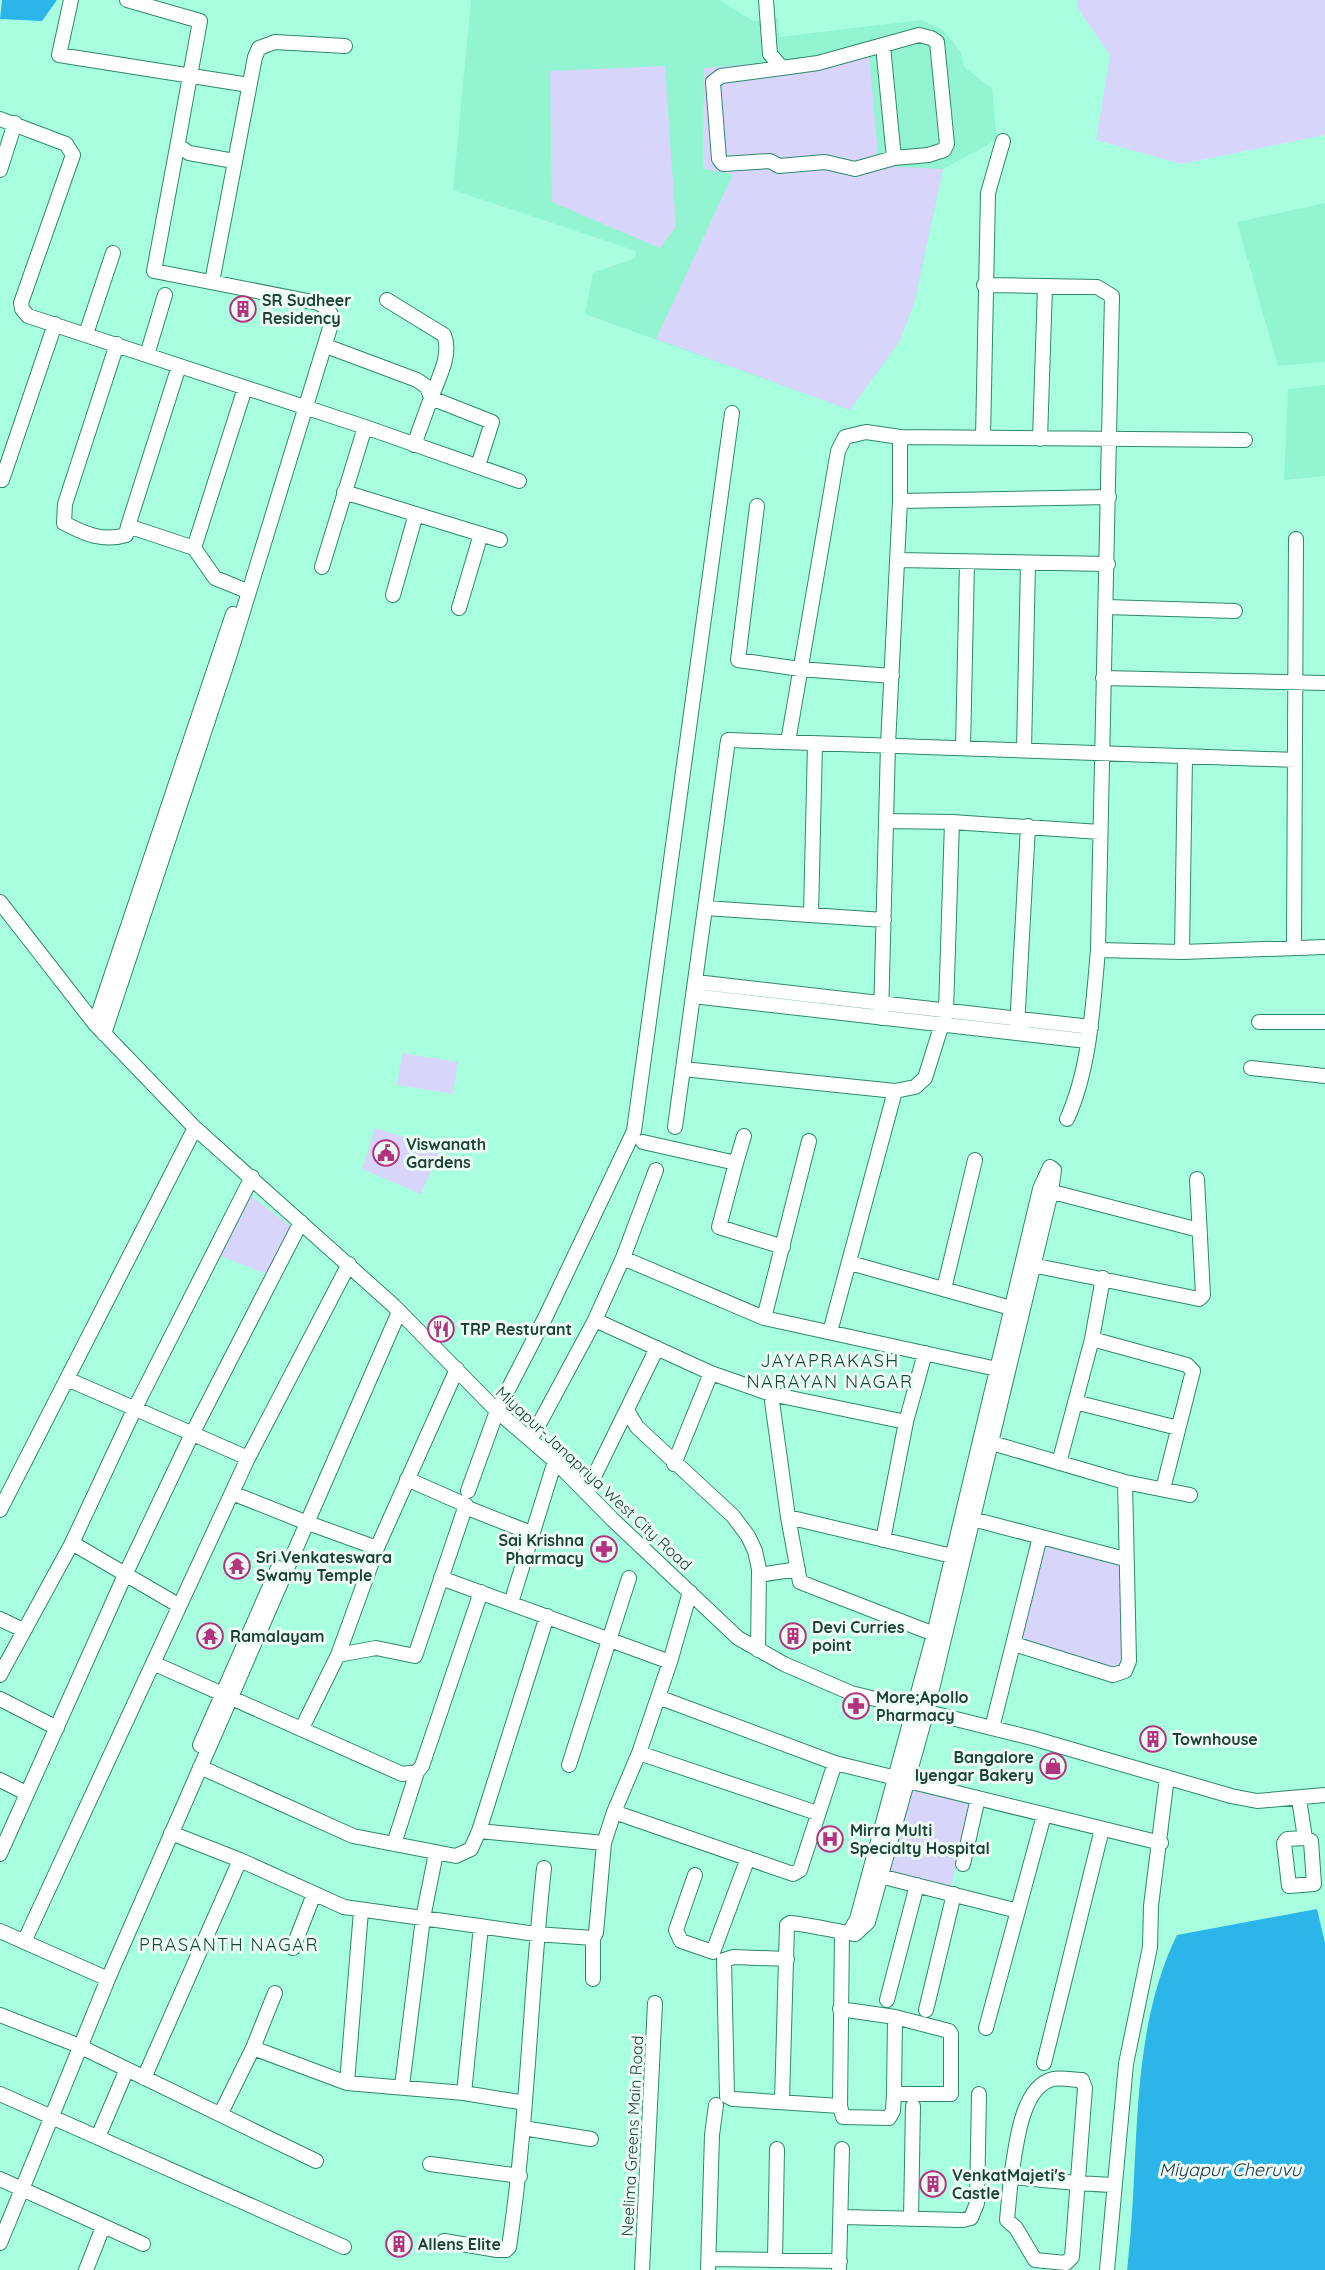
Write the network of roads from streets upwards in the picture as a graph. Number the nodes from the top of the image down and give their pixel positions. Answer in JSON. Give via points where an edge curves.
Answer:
{"nodes":[{"id":1,"x":71,"y":0,"type":"edge"},
{"id":2,"x":128,"y":0,"type":"edge"},
{"id":3,"x":766,"y":0,"type":"edge"},
{"id":4,"x":345,"y":46,"type":"dead end"},
{"id":5,"x":883,"y":46,"type":"junction"},
{"id":6,"x":782,"y":68,"type":"junction"},
{"id":7,"x":190,"y":76,"type":"junction"},
{"id":8,"x":249,"y":85,"type":"junction"},
{"id":9,"x":0,"y":119,"type":"edge"},
{"id":10,"x":15,"y":123,"type":"junction"},
{"id":11,"x":1003,"y":141,"type":"dead end"},
{"id":12,"x":178,"y":142,"type":"junction"},
{"id":13,"x":894,"y":158,"type":"junction"},
{"id":14,"x":234,"y":161,"type":"junction"},
{"id":15,"x":0,"y":171,"type":"edge"},
{"id":16,"x":113,"y":253,"type":"dead end"},
{"id":17,"x":212,"y":282,"type":"junction"},
{"id":18,"x":984,"y":285,"type":"junction"},
{"id":19,"x":1044,"y":286,"type":"junction"},
{"id":20,"x":165,"y":296,"type":"dead end"},
{"id":21,"x":387,"y":300,"type":"dead end"},
{"id":22,"x":55,"y":324,"type":"junction"},
{"id":23,"x":86,"y":334,"type":"junction"},
{"id":24,"x":117,"y":344,"type":"junction"},
{"id":25,"x":326,"y":346,"type":"junction"},
{"id":26,"x":147,"y":355,"type":"junction"},
{"id":27,"x":179,"y":366,"type":"junction"},
{"id":28,"x":245,"y":388,"type":"junction"},
{"id":29,"x":431,"y":398,"type":"junction"},
{"id":30,"x":303,"y":408,"type":"junction"},
{"id":31,"x":732,"y":413,"type":"dead end"},
{"id":32,"x":365,"y":427,"type":"junction"},
{"id":33,"x":900,"y":437,"type":"junction"},
{"id":34,"x":1110,"y":437,"type":"junction"},
{"id":35,"x":983,"y":438,"type":"junction"},
{"id":36,"x":1040,"y":439,"type":"junction"},
{"id":37,"x":1245,"y":440,"type":"dead end"},
{"id":38,"x":414,"y":445,"type":"junction"},
{"id":39,"x":478,"y":466,"type":"junction"},
{"id":40,"x":2,"y":480,"type":"dead end"},
{"id":41,"x":519,"y":481,"type":"dead end"},
{"id":42,"x":344,"y":492,"type":"junction"},
{"id":43,"x":1109,"y":497,"type":"junction"},
{"id":44,"x":900,"y":501,"type":"junction"},
{"id":45,"x":757,"y":506,"type":"dead end"},
{"id":46,"x":416,"y":514,"type":"junction"},
{"id":47,"x":128,"y":526,"type":"junction"},
{"id":48,"x":481,"y":534,"type":"junction"},
{"id":49,"x":1296,"y":539,"type":"dead end"},
{"id":50,"x":500,"y":540,"type":"dead end"},
{"id":51,"x":194,"y":548,"type":"junction"},
{"id":52,"x":898,"y":560,"type":"junction"},
{"id":53,"x":967,"y":562,"type":"junction"},
{"id":54,"x":1028,"y":563,"type":"junction"},
{"id":55,"x":1108,"y":564,"type":"junction"},
{"id":56,"x":322,"y":567,"type":"dead end"},
{"id":57,"x":242,"y":589,"type":"junction"},
{"id":58,"x":393,"y":595,"type":"dead end"},
{"id":59,"x":1106,"y":607,"type":"junction"},
{"id":60,"x":459,"y":608,"type":"dead end"},
{"id":61,"x":1235,"y":611,"type":"dead end"},
{"id":62,"x":800,"y":669,"type":"junction"},
{"id":63,"x":892,"y":676,"type":"junction"},
{"id":64,"x":1103,"y":678,"type":"junction"},
{"id":65,"x":1295,"y":682,"type":"junction"},
{"id":66,"x":1325,"y":683,"type":"edge"},
{"id":67,"x":788,"y":742,"type":"junction"},
{"id":68,"x":814,"y":744,"type":"junction"},
{"id":69,"x":888,"y":745,"type":"junction"},
{"id":70,"x":963,"y":748,"type":"junction"},
{"id":71,"x":1024,"y":750,"type":"junction"},
{"id":72,"x":1103,"y":753,"type":"junction"},
{"id":73,"x":1185,"y":756,"type":"junction"},
{"id":74,"x":1295,"y":760,"type":"junction"},
{"id":75,"x":888,"y":821,"type":"junction"},
{"id":76,"x":952,"y":822,"type":"junction"},
{"id":77,"x":1028,"y":826,"type":"junction"},
{"id":78,"x":1100,"y":832,"type":"junction"},
{"id":79,"x":0,"y":902,"type":"edge"},
{"id":80,"x":706,"y":909,"type":"junction"},
{"id":81,"x":811,"y":914,"type":"junction"},
{"id":82,"x":884,"y":920,"type":"junction"},
{"id":83,"x":1294,"y":947,"type":"junction"},
{"id":84,"x":1325,"y":947,"type":"edge"},
{"id":85,"x":1098,"y":950,"type":"junction"},
{"id":86,"x":1182,"y":952,"type":"junction"},
{"id":87,"x":696,"y":982,"type":"junction"},
{"id":88,"x":693,"y":996,"type":"junction"},
{"id":89,"x":883,"y":1003,"type":"junction"},
{"id":90,"x":946,"y":1011,"type":"junction"},
{"id":91,"x":881,"y":1017,"type":"junction"},
{"id":92,"x":1018,"y":1019,"type":"junction"},
{"id":93,"x":1259,"y":1022,"type":"dead end"},
{"id":94,"x":1325,"y":1022,"type":"edge"},
{"id":95,"x":942,"y":1025,"type":"junction"},
{"id":96,"x":1091,"y":1027,"type":"junction"},
{"id":97,"x":99,"y":1029,"type":"junction"},
{"id":98,"x":1017,"y":1034,"type":"junction"},
{"id":99,"x":1087,"y":1041,"type":"junction"},
{"id":100,"x":1251,"y":1068,"type":"dead end"},
{"id":101,"x":683,"y":1069,"type":"junction"},
{"id":102,"x":1325,"y":1076,"type":"edge"},
{"id":103,"x":895,"y":1091,"type":"junction"},
{"id":104,"x":1066,"y":1119,"type":"dead end"},
{"id":105,"x":675,"y":1126,"type":"dead end"},
{"id":106,"x":195,"y":1128,"type":"junction"},
{"id":107,"x":744,"y":1136,"type":"dead end"},
{"id":108,"x":809,"y":1141,"type":"dead end"},
{"id":109,"x":643,"y":1142,"type":"dead end"},
{"id":110,"x":975,"y":1160,"type":"dead end"},
{"id":111,"x":736,"y":1163,"type":"junction"},
{"id":112,"x":656,"y":1170,"type":"dead end"},
{"id":113,"x":252,"y":1177,"type":"junction"},
{"id":114,"x":1197,"y":1179,"type":"dead end"},
{"id":115,"x":301,"y":1222,"type":"junction"},
{"id":116,"x":1199,"y":1230,"type":"junction"},
{"id":117,"x":783,"y":1247,"type":"junction"},
{"id":118,"x":623,"y":1258,"type":"junction"},
{"id":119,"x":850,"y":1263,"type":"junction"},
{"id":120,"x":349,"y":1264,"type":"junction"},
{"id":121,"x":1028,"y":1265,"type":"junction"},
{"id":122,"x":1103,"y":1278,"type":"junction"},
{"id":123,"x":944,"y":1289,"type":"junction"},
{"id":124,"x":1011,"y":1308,"type":"junction"},
{"id":125,"x":397,"y":1309,"type":"junction"},
{"id":126,"x":764,"y":1318,"type":"junction"},
{"id":127,"x":595,"y":1320,"type":"junction"},
{"id":128,"x":830,"y":1332,"type":"junction"},
{"id":129,"x":1092,"y":1339,"type":"junction"},
{"id":130,"x":657,"y":1348,"type":"junction"},
{"id":131,"x":926,"y":1353,"type":"junction"},
{"id":132,"x":457,"y":1369,"type":"junction"},
{"id":133,"x":997,"y":1369,"type":"junction"},
{"id":134,"x":711,"y":1373,"type":"junction"},
{"id":135,"x":67,"y":1379,"type":"junction"},
{"id":136,"x":771,"y":1394,"type":"junction"},
{"id":137,"x":1075,"y":1401,"type":"junction"},
{"id":138,"x":135,"y":1408,"type":"junction"},
{"id":139,"x":497,"y":1411,"type":"junction"},
{"id":140,"x":628,"y":1413,"type":"junction"},
{"id":141,"x":906,"y":1422,"type":"junction"},
{"id":142,"x":1178,"y":1428,"type":"junction"},
{"id":143,"x":192,"y":1434,"type":"junction"},
{"id":144,"x":531,"y":1439,"type":"junction"},
{"id":145,"x":986,"y":1442,"type":"junction"},
{"id":146,"x":248,"y":1458,"type":"junction"},
{"id":147,"x":555,"y":1461,"type":"junction"},
{"id":148,"x":1059,"y":1463,"type":"junction"},
{"id":149,"x":674,"y":1464,"type":"junction"},
{"id":150,"x":407,"y":1479,"type":"junction"},
{"id":151,"x":1125,"y":1482,"type":"junction"},
{"id":152,"x":1163,"y":1489,"type":"junction"},
{"id":153,"x":468,"y":1491,"type":"dead end"},
{"id":154,"x":232,"y":1493,"type":"junction"},
{"id":155,"x":586,"y":1493,"type":"junction"},
{"id":156,"x":1190,"y":1494,"type":"dead end"},
{"id":157,"x":465,"y":1507,"type":"junction"},
{"id":158,"x":0,"y":1510,"type":"edge"},
{"id":159,"x":788,"y":1517,"type":"junction"},
{"id":160,"x":967,"y":1518,"type":"junction"},
{"id":161,"x":304,"y":1521,"type":"junction"},
{"id":162,"x":531,"y":1533,"type":"junction"},
{"id":163,"x":1040,"y":1537,"type":"junction"},
{"id":164,"x":883,"y":1540,"type":"junction"},
{"id":165,"x":72,"y":1543,"type":"junction"},
{"id":166,"x":377,"y":1548,"type":"junction"},
{"id":167,"x":952,"y":1556,"type":"junction"},
{"id":168,"x":1125,"y":1559,"type":"junction"},
{"id":169,"x":798,"y":1569,"type":"junction"},
{"id":170,"x":125,"y":1575,"type":"junction"},
{"id":171,"x":759,"y":1575,"type":"junction"},
{"id":172,"x":441,"y":1578,"type":"junction"},
{"id":173,"x":629,"y":1578,"type":"dead end"},
{"id":174,"x":481,"y":1592,"type":"junction"},
{"id":175,"x":690,"y":1592,"type":"junction"},
{"id":176,"x":511,"y":1603,"type":"junction"},
{"id":177,"x":178,"y":1605,"type":"junction"},
{"id":178,"x":546,"y":1616,"type":"junction"},
{"id":179,"x":0,"y":1619,"type":"edge"},
{"id":180,"x":23,"y":1630,"type":"junction"},
{"id":181,"x":933,"y":1634,"type":"junction"},
{"id":182,"x":610,"y":1640,"type":"junction"},
{"id":183,"x":1014,"y":1644,"type":"junction"},
{"id":184,"x":758,"y":1650,"type":"junction"},
{"id":185,"x":338,"y":1655,"type":"junction"},
{"id":186,"x":670,"y":1662,"type":"junction"},
{"id":187,"x":153,"y":1663,"type":"junction"},
{"id":188,"x":0,"y":1675,"type":"edge"},
{"id":189,"x":226,"y":1696,"type":"junction"},
{"id":190,"x":658,"y":1697,"type":"junction"},
{"id":191,"x":0,"y":1699,"type":"edge"},
{"id":192,"x":920,"y":1712,"type":"junction"},
{"id":193,"x":57,"y":1728,"type":"junction"},
{"id":194,"x":302,"y":1728,"type":"junction"},
{"id":195,"x":992,"y":1728,"type":"junction"},
{"id":196,"x":639,"y":1754,"type":"junction"},
{"id":197,"x":835,"y":1763,"type":"junction"},
{"id":198,"x":569,"y":1765,"type":"dead end"},
{"id":199,"x":200,"y":1767,"type":"junction"},
{"id":200,"x":417,"y":1772,"type":"junction"},
{"id":201,"x":1167,"y":1777,"type":"junction"},
{"id":202,"x":901,"y":1779,"type":"junction"},
{"id":203,"x":0,"y":1780,"type":"edge"},
{"id":204,"x":26,"y":1793,"type":"junction"},
{"id":205,"x":1325,"y":1795,"type":"edge"},
{"id":206,"x":978,"y":1798,"type":"junction"},
{"id":207,"x":1299,"y":1799,"type":"junction"},
{"id":208,"x":614,"y":1812,"type":"junction"},
{"id":209,"x":817,"y":1813,"type":"junction"},
{"id":210,"x":1044,"y":1815,"type":"junction"},
{"id":211,"x":1102,"y":1829,"type":"junction"},
{"id":212,"x":479,"y":1831,"type":"junction"},
{"id":213,"x":171,"y":1833,"type":"junction"},
{"id":214,"x":1305,"y":1838,"type":"dead end"},
{"id":215,"x":604,"y":1843,"type":"junction"},
{"id":216,"x":1161,"y":1843,"type":"junction"},
{"id":217,"x":394,"y":1844,"type":"junction"},
{"id":218,"x":436,"y":1852,"type":"junction"},
{"id":219,"x":0,"y":1854,"type":"edge"},
{"id":220,"x":748,"y":1858,"type":"junction"},
{"id":221,"x":240,"y":1860,"type":"junction"},
{"id":222,"x":963,"y":1864,"type":"dead end"},
{"id":223,"x":544,"y":1868,"type":"dead end"},
{"id":224,"x":874,"y":1874,"type":"junction"},
{"id":225,"x":695,"y":1875,"type":"dead end"},
{"id":226,"x":917,"y":1885,"type":"junction"},
{"id":227,"x":314,"y":1894,"type":"junction"},
{"id":228,"x":954,"y":1894,"type":"junction"},
{"id":229,"x":361,"y":1911,"type":"junction"},
{"id":230,"x":1018,"y":1911,"type":"junction"},
{"id":231,"x":423,"y":1918,"type":"junction"},
{"id":232,"x":481,"y":1926,"type":"junction"},
{"id":233,"x":0,"y":1931,"type":"edge"},
{"id":234,"x":846,"y":1933,"type":"junction"},
{"id":235,"x":537,"y":1934,"type":"junction"},
{"id":236,"x":593,"y":1938,"type":"junction"},
{"id":237,"x":24,"y":1942,"type":"junction"},
{"id":238,"x":293,"y":1948,"type":"dead end"},
{"id":239,"x":787,"y":1959,"type":"junction"},
{"id":240,"x":105,"y":1977,"type":"junction"},
{"id":241,"x":593,"y":1979,"type":"dead end"},
{"id":242,"x":275,"y":1993,"type":"dead end"},
{"id":243,"x":887,"y":2000,"type":"dead end"},
{"id":244,"x":655,"y":2003,"type":"dead end"},
{"id":245,"x":840,"y":2009,"type":"junction"},
{"id":246,"x":927,"y":2010,"type":"dead end"},
{"id":247,"x":0,"y":2015,"type":"edge"},
{"id":248,"x":895,"y":2017,"type":"junction"},
{"id":249,"x":987,"y":2028,"type":"dead end"},
{"id":250,"x":76,"y":2045,"type":"junction"},
{"id":251,"x":253,"y":2048,"type":"junction"},
{"id":252,"x":1044,"y":2063,"type":"dead end"},
{"id":253,"x":127,"y":2069,"type":"junction"},
{"id":254,"x":144,"y":2078,"type":"junction"},
{"id":255,"x":347,"y":2083,"type":"junction"},
{"id":256,"x":402,"y":2086,"type":"junction"},
{"id":257,"x":464,"y":2093,"type":"junction"},
{"id":258,"x":0,"y":2094,"type":"edge"},
{"id":259,"x":894,"y":2094,"type":"junction"},
{"id":260,"x":979,"y":2094,"type":"dead end"},
{"id":261,"x":782,"y":2102,"type":"junction"},
{"id":262,"x":525,"y":2103,"type":"junction"},
{"id":263,"x":716,"y":2105,"type":"dead end"},
{"id":264,"x":840,"y":2106,"type":"junction"},
{"id":265,"x":914,"y":2106,"type":"dead end"},
{"id":266,"x":48,"y":2114,"type":"junction"},
{"id":267,"x":221,"y":2114,"type":"junction"},
{"id":268,"x":524,"y":2128,"type":"junction"},
{"id":269,"x":98,"y":2137,"type":"junction"},
{"id":270,"x":591,"y":2139,"type":"dead end"},
{"id":271,"x":777,"y":2149,"type":"dead end"},
{"id":272,"x":842,"y":2149,"type":"dead end"},
{"id":273,"x":316,"y":2161,"type":"dead end"},
{"id":274,"x":430,"y":2164,"type":"dead end"},
{"id":275,"x":520,"y":2176,"type":"junction"},
{"id":276,"x":1011,"y":2177,"type":"junction"},
{"id":277,"x":0,"y":2179,"type":"edge"},
{"id":278,"x":1078,"y":2182,"type":"junction"},
{"id":279,"x":1114,"y":2185,"type":"junction"},
{"id":280,"x":18,"y":2188,"type":"junction"},
{"id":281,"x":842,"y":2217,"type":"junction"},
{"id":282,"x":911,"y":2219,"type":"junction"},
{"id":283,"x":0,"y":2220,"type":"edge"},
{"id":284,"x":103,"y":2227,"type":"junction"},
{"id":285,"x":444,"y":2241,"type":"dead end"},
{"id":286,"x":0,"y":2243,"type":"edge"},
{"id":287,"x":143,"y":2244,"type":"dead end"},
{"id":288,"x":345,"y":2247,"type":"dead end"},
{"id":289,"x":775,"y":2260,"type":"junction"},
{"id":290,"x":709,"y":2265,"type":"edge"},
{"id":291,"x":839,"y":2266,"type":"edge"},
{"id":292,"x":86,"y":2270,"type":"edge"},
{"id":293,"x":642,"y":2270,"type":"edge"},
{"id":294,"x":1107,"y":2270,"type":"edge"}],
"edges":[{"from":1,"to":7,"type":"street","via":[[59,55]]},
{"from":2,"to":7,"type":"street","via":[[200,21]]},
{"from":3,"to":6,"type":"street","via":[[770,54]]},
{"from":4,"to":8,"type":"street","via":[[266,43],[255,57]]},
{"from":5,"to":6,"type":"street"},
{"from":5,"to":13,"type":"street"},
{"from":5,"to":13,"type":"street","via":[[920,35],[936,42],[947,144],[944,150],[928,155]]},
{"from":6,"to":13,"type":"street","via":[[721,76],[713,82],[719,159],[723,164],[770,161],[779,166],[825,162],[855,169]]},
{"from":7,"to":8,"type":"street"},
{"from":7,"to":12,"type":"street"},
{"from":8,"to":14,"type":"street"},
{"from":9,"to":10,"type":"street"},
{"from":10,"to":15,"type":"street"},
{"from":10,"to":22,"type":"street","via":[[66,144],[73,155],[21,303],[28,315]]},
{"from":11,"to":18,"type":"street","via":[[988,193]]},
{"from":12,"to":14,"type":"street","via":[[189,153]]},
{"from":12,"to":17,"type":"street","via":[[154,271]]},
{"from":14,"to":17,"type":"street"},
{"from":16,"to":23,"type":"street"},
{"from":17,"to":25,"type":"street","via":[[327,308],[333,318]]},
{"from":18,"to":19,"type":"street"},
{"from":18,"to":35,"type":"street"},
{"from":19,"to":34,"type":"street","via":[[1097,288],[1112,296]]},
{"from":19,"to":36,"type":"street"},
{"from":20,"to":26,"type":"street"},
{"from":21,"to":29,"type":"street","via":[[444,335],[448,345]]},
{"from":22,"to":23,"type":"street"},
{"from":22,"to":40,"type":"street"},
{"from":23,"to":24,"type":"street"},
{"from":24,"to":26,"type":"street"},
{"from":24,"to":47,"type":"street","via":[[65,504],[64,523],[110,540],[126,535]]},
{"from":25,"to":29,"type":"street","via":[[417,380],[427,387]]},
{"from":25,"to":30,"type":"street"},
{"from":26,"to":27,"type":"street"},
{"from":27,"to":28,"type":"street"},
{"from":27,"to":47,"type":"street"},
{"from":28,"to":30,"type":"street"},
{"from":28,"to":51,"type":"street"},
{"from":29,"to":38,"type":"street"},
{"from":29,"to":39,"type":"street","via":[[492,422]]},
{"from":30,"to":32,"type":"street"},
{"from":30,"to":57,"type":"street"},
{"from":30,"to":97,"type":"street","via":[[229,657]]},
{"from":31,"to":139,"type":"street","via":[[634,1131]]},
{"from":32,"to":38,"type":"street"},
{"from":32,"to":42,"type":"street"},
{"from":33,"to":35,"type":"street"},
{"from":33,"to":44,"type":"street"},
{"from":33,"to":62,"type":"street","via":[[853,433],[845,436],[838,451]]},
{"from":34,"to":36,"type":"street"},
{"from":34,"to":37,"type":"street"},
{"from":34,"to":43,"type":"street"},
{"from":35,"to":36,"type":"street"},
{"from":38,"to":39,"type":"street"},
{"from":39,"to":41,"type":"street"},
{"from":42,"to":46,"type":"street"},
{"from":42,"to":56,"type":"street"},
{"from":43,"to":44,"type":"street"},
{"from":43,"to":55,"type":"street"},
{"from":44,"to":52,"type":"street"},
{"from":45,"to":62,"type":"street","via":[[738,660]]},
{"from":46,"to":48,"type":"street"},
{"from":46,"to":58,"type":"street"},
{"from":47,"to":51,"type":"street"},
{"from":48,"to":50,"type":"street"},
{"from":48,"to":60,"type":"street"},
{"from":49,"to":65,"type":"street"},
{"from":51,"to":57,"type":"street","via":[[215,578]]},
{"from":52,"to":53,"type":"street"},
{"from":52,"to":63,"type":"street"},
{"from":53,"to":54,"type":"street"},
{"from":53,"to":70,"type":"street"},
{"from":54,"to":55,"type":"street"},
{"from":54,"to":71,"type":"street"},
{"from":55,"to":59,"type":"street"},
{"from":57,"to":97,"type":"street"},
{"from":59,"to":61,"type":"street"},
{"from":59,"to":64,"type":"street"},
{"from":62,"to":63,"type":"street"},
{"from":62,"to":67,"type":"street"},
{"from":63,"to":69,"type":"street"},
{"from":64,"to":65,"type":"street"},
{"from":64,"to":72,"type":"street"},
{"from":65,"to":66,"type":"street"},
{"from":65,"to":74,"type":"street"},
{"from":67,"to":68,"type":"street"},
{"from":67,"to":80,"type":"street","via":[[728,740]]},
{"from":68,"to":69,"type":"street"},
{"from":68,"to":81,"type":"street"},
{"from":69,"to":70,"type":"street"},
{"from":69,"to":75,"type":"street"},
{"from":70,"to":71,"type":"street"},
{"from":71,"to":72,"type":"street"},
{"from":72,"to":73,"type":"street"},
{"from":72,"to":78,"type":"street"},
{"from":73,"to":74,"type":"street"},
{"from":73,"to":86,"type":"street"},
{"from":74,"to":83,"type":"street"},
{"from":75,"to":76,"type":"street"},
{"from":75,"to":82,"type":"street"},
{"from":76,"to":77,"type":"street"},
{"from":76,"to":90,"type":"street"},
{"from":77,"to":78,"type":"street"},
{"from":77,"to":92,"type":"street"},
{"from":78,"to":85,"type":"street"},
{"from":79,"to":97,"type":"street","name":"Miyapur-Janapriya West City Road"},
{"from":80,"to":81,"type":"street"},
{"from":80,"to":87,"type":"street"},
{"from":81,"to":82,"type":"street"},
{"from":82,"to":89,"type":"street"},
{"from":83,"to":84,"type":"street"},
{"from":83,"to":86,"type":"street"},
{"from":85,"to":86,"type":"street"},
{"from":85,"to":96,"type":"street"},
{"from":87,"to":88,"type":"street"},
{"from":87,"to":89,"type":"street"},
{"from":88,"to":91,"type":"street"},
{"from":88,"to":101,"type":"street"},
{"from":89,"to":90,"type":"street"},
{"from":89,"to":91,"type":"street"},
{"from":90,"to":92,"type":"street"},
{"from":90,"to":95,"type":"street"},
{"from":91,"to":95,"type":"street"},
{"from":92,"to":96,"type":"street"},
{"from":92,"to":98,"type":"street"},
{"from":93,"to":94,"type":"street"},
{"from":95,"to":98,"type":"street"},
{"from":95,"to":103,"type":"street","via":[[925,1078],[915,1087]]},
{"from":96,"to":99,"type":"street"},
{"from":97,"to":106,"type":"street","name":"Miyapur-Janapriya West City Road"},
{"from":98,"to":99,"type":"street"},
{"from":99,"to":104,"type":"street","via":[[1080,1080]]},
{"from":100,"to":102,"type":"street"},
{"from":101,"to":103,"type":"street"},
{"from":101,"to":105,"type":"street"},
{"from":103,"to":119,"type":"street"},
{"from":106,"to":113,"type":"street","name":"Miyapur-Janapriya West City Road"},
{"from":106,"to":135,"type":"street"},
{"from":107,"to":111,"type":"street"},
{"from":108,"to":117,"type":"street"},
{"from":109,"to":111,"type":"street"},
{"from":110,"to":123,"type":"street"},
{"from":111,"to":117,"type":"street","via":[[719,1227]]},
{"from":112,"to":118,"type":"street"},
{"from":113,"to":115,"type":"street","name":"Miyapur-Janapriya West City Road"},
{"from":113,"to":138,"type":"street"},
{"from":114,"to":116,"type":"street"},
{"from":115,"to":120,"type":"street","name":"Miyapur-Janapriya West City Road"},
{"from":115,"to":143,"type":"street"},
{"from":116,"to":121,"type":"street","via":[[1046,1190]]},
{"from":116,"to":122,"type":"street","via":[[1203,1295],[1199,1299]]},
{"from":117,"to":126,"type":"street"},
{"from":118,"to":126,"type":"street"},
{"from":118,"to":127,"type":"street"},
{"from":119,"to":123,"type":"street"},
{"from":119,"to":128,"type":"street"},
{"from":120,"to":125,"type":"street","name":"Miyapur-Janapriya West City Road"},
{"from":120,"to":146,"type":"street"},
{"from":121,"to":122,"type":"street"},
{"from":121,"to":124,"type":"street"},
{"from":121,"to":145,"type":"street"},
{"from":122,"to":129,"type":"street"},
{"from":123,"to":124,"type":"street"},
{"from":124,"to":133,"type":"street"},
{"from":125,"to":132,"type":"street","name":"Miyapur-Janapriya West City Road"},
{"from":125,"to":161,"type":"street"},
{"from":126,"to":128,"type":"street"},
{"from":127,"to":130,"type":"street"},
{"from":127,"to":144,"type":"street"},
{"from":128,"to":131,"type":"street"},
{"from":129,"to":137,"type":"street"},
{"from":129,"to":142,"type":"street","via":[[1190,1367],[1193,1377]]},
{"from":130,"to":134,"type":"street"},
{"from":130,"to":140,"type":"street"},
{"from":131,"to":133,"type":"street"},
{"from":131,"to":141,"type":"street"},
{"from":132,"to":139,"type":"street","name":"Miyapur-Janapriya West City Road"},
{"from":132,"to":150,"type":"street"},
{"from":133,"to":145,"type":"street"},
{"from":134,"to":136,"type":"street"},
{"from":134,"to":149,"type":"street"},
{"from":135,"to":138,"type":"street"},
{"from":135,"to":158,"type":"street"},
{"from":136,"to":141,"type":"street"},
{"from":136,"to":159,"type":"street"},
{"from":137,"to":142,"type":"street"},
{"from":137,"to":148,"type":"street"},
{"from":138,"to":143,"type":"street"},
{"from":138,"to":165,"type":"street"},
{"from":139,"to":144,"type":"street","name":"Miyapur-Janapriya West City Road"},
{"from":139,"to":153,"type":"street"},
{"from":140,"to":149,"type":"street"},
{"from":140,"to":155,"type":"street"},
{"from":141,"to":164,"type":"street"},
{"from":142,"to":152,"type":"street"},
{"from":143,"to":146,"type":"street"},
{"from":143,"to":170,"type":"street"},
{"from":144,"to":147,"type":"street","name":"Miyapur-Janapriya West City Road"},
{"from":145,"to":148,"type":"street"},
{"from":145,"to":160,"type":"street"},
{"from":146,"to":154,"type":"street"},
{"from":147,"to":155,"type":"street","name":"Miyapur-Janapriya West City Road"},
{"from":147,"to":162,"type":"street"},
{"from":148,"to":151,"type":"street"},
{"from":149,"to":171,"type":"street","via":[[734,1516],[755,1551]]},
{"from":150,"to":157,"type":"street"},
{"from":150,"to":166,"type":"street"},
{"from":151,"to":152,"type":"street"},
{"from":151,"to":168,"type":"street"},
{"from":152,"to":156,"type":"street"},
{"from":154,"to":161,"type":"street"},
{"from":154,"to":177,"type":"street"},
{"from":155,"to":175,"type":"street","name":"Miyapur-Janapriya West City Road"},
{"from":157,"to":162,"type":"street"},
{"from":157,"to":172,"type":"street"},
{"from":159,"to":164,"type":"street"},
{"from":159,"to":169,"type":"street"},
{"from":160,"to":163,"type":"street"},
{"from":160,"to":167,"type":"street"},
{"from":160,"to":192,"type":"street"},
{"from":161,"to":166,"type":"street"},
{"from":161,"to":189,"type":"street"},
{"from":162,"to":176,"type":"street"},
{"from":163,"to":168,"type":"street"},
{"from":163,"to":183,"type":"street"},
{"from":164,"to":167,"type":"street"},
{"from":165,"to":170,"type":"street"},
{"from":165,"to":180,"type":"street"},
{"from":166,"to":185,"type":"street"},
{"from":167,"to":181,"type":"street"},
{"from":168,"to":183,"type":"street","via":[[1129,1661],[1125,1671],[1113,1675]]},
{"from":169,"to":171,"type":"street"},
{"from":169,"to":181,"type":"street","via":[[798,1578],[804,1585]]},
{"from":170,"to":177,"type":"street"},
{"from":170,"to":193,"type":"street"},
{"from":171,"to":184,"type":"street"},
{"from":172,"to":174,"type":"street"},
{"from":172,"to":185,"type":"street","via":[[415,1656],[376,1648]]},
{"from":173,"to":182,"type":"street"},
{"from":174,"to":176,"type":"street"},
{"from":174,"to":200,"type":"street"},
{"from":175,"to":184,"type":"street","name":"Miyapur-Janapriya West City Road","via":[[738,1638]]},
{"from":175,"to":186,"type":"street"},
{"from":176,"to":178,"type":"street"},
{"from":177,"to":187,"type":"street"},
{"from":178,"to":182,"type":"street"},
{"from":178,"to":212,"type":"street"},
{"from":179,"to":180,"type":"street"},
{"from":180,"to":188,"type":"street"},
{"from":181,"to":192,"type":"street"},
{"from":182,"to":186,"type":"street"},
{"from":182,"to":198,"type":"street"},
{"from":183,"to":195,"type":"street"},
{"from":184,"to":192,"type":"street","name":"Miyapur-Janapriya West City Road","via":[[851,1693]]},
{"from":185,"to":194,"type":"street"},
{"from":186,"to":190,"type":"street"},
{"from":187,"to":189,"type":"street"},
{"from":187,"to":237,"type":"street"},
{"from":189,"to":194,"type":"street"},
{"from":189,"to":199,"type":"street"},
{"from":189,"to":240,"type":"street"},
{"from":190,"to":196,"type":"street"},
{"from":190,"to":197,"type":"street"},
{"from":191,"to":193,"type":"street"},
{"from":192,"to":195,"type":"street","name":"Miyapur-Janapriya West City Road"},
{"from":192,"to":202,"type":"street"},
{"from":193,"to":204,"type":"street"},
{"from":194,"to":200,"type":"street","via":[[402,1773]]},
{"from":195,"to":201,"type":"street","name":"Miyapur-Janapriya West City Road"},
{"from":196,"to":208,"type":"street"},
{"from":196,"to":209,"type":"street"},
{"from":197,"to":202,"type":"street"},
{"from":197,"to":209,"type":"street"},
{"from":199,"to":213,"type":"street"},
{"from":199,"to":217,"type":"street","via":[[353,1836]]},
{"from":200,"to":217,"type":"street"},
{"from":201,"to":207,"type":"street","name":"Miyapur-Janapriya West City Road","via":[[1257,1801]]},
{"from":201,"to":216,"type":"street"},
{"from":202,"to":206,"type":"street"},
{"from":202,"to":224,"type":"street"},
{"from":203,"to":204,"type":"street"},
{"from":204,"to":219,"type":"street"},
{"from":205,"to":207,"type":"street","name":"Miyapur-Janapriya West City Road"},
{"from":206,"to":210,"type":"street"},
{"from":206,"to":222,"type":"street"},
{"from":207,"to":214,"type":"street"},
{"from":208,"to":215,"type":"street"},
{"from":208,"to":220,"type":"street"},
{"from":209,"to":220,"type":"street","via":[[797,1873]]},
{"from":210,"to":211,"type":"street"},
{"from":210,"to":230,"type":"street"},
{"from":211,"to":216,"type":"street"},
{"from":211,"to":252,"type":"street"},
{"from":212,"to":215,"type":"street"},
{"from":212,"to":218,"type":"street","via":[[471,1849],[463,1854]]},
{"from":213,"to":221,"type":"street"},
{"from":213,"to":240,"type":"street"},
{"from":215,"to":236,"type":"street"},
{"from":216,"to":279,"type":"street","via":[[1151,1905],[1150,1947],[1125,2064]]},
{"from":217,"to":218,"type":"street"},
{"from":218,"to":231,"type":"street"},
{"from":220,"to":225,"type":"street","via":[[713,1952],[681,1941],[677,1935]]},
{"from":221,"to":227,"type":"street"},
{"from":221,"to":254,"type":"street"},
{"from":223,"to":235,"type":"street"},
{"from":224,"to":226,"type":"street"},
{"from":224,"to":234,"type":"street","via":[[858,1919]]},
{"from":226,"to":228,"type":"street"},
{"from":226,"to":243,"type":"street"},
{"from":227,"to":229,"type":"street"},
{"from":227,"to":238,"type":"street"},
{"from":228,"to":230,"type":"street"},
{"from":228,"to":246,"type":"street"},
{"from":229,"to":231,"type":"street"},
{"from":229,"to":255,"type":"street"},
{"from":230,"to":249,"type":"street"},
{"from":231,"to":232,"type":"street"},
{"from":231,"to":256,"type":"street"},
{"from":232,"to":235,"type":"street"},
{"from":232,"to":257,"type":"street"},
{"from":233,"to":237,"type":"street"},
{"from":234,"to":239,"type":"street","via":[[790,1923],[786,1927]]},
{"from":234,"to":245,"type":"street"},
{"from":235,"to":236,"type":"street"},
{"from":235,"to":262,"type":"street"},
{"from":236,"to":241,"type":"street"},
{"from":237,"to":240,"type":"street"},
{"from":239,"to":261,"type":"street"},
{"from":239,"to":261,"type":"street","via":[[729,1957],[724,1964],[727,2096]]},
{"from":240,"to":250,"type":"street"},
{"from":242,"to":251,"type":"street"},
{"from":244,"to":293,"type":"street","name":"Neelima Greens Main Road"},
{"from":245,"to":248,"type":"street"},
{"from":245,"to":264,"type":"street"},
{"from":247,"to":250,"type":"street"},
{"from":248,"to":259,"type":"street"},
{"from":248,"to":259,"type":"street","via":[[949,2031],[952,2091],[949,2095]]},
{"from":250,"to":253,"type":"street"},
{"from":250,"to":266,"type":"street"},
{"from":251,"to":255,"type":"street"},
{"from":251,"to":267,"type":"street"},
{"from":253,"to":254,"type":"street"},
{"from":253,"to":269,"type":"street"},
{"from":254,"to":267,"type":"street"},
{"from":255,"to":256,"type":"street"},
{"from":256,"to":257,"type":"street"},
{"from":257,"to":262,"type":"street"},
{"from":258,"to":266,"type":"street"},
{"from":259,"to":264,"type":"street","via":[[893,2111],[886,2119],[843,2117]]},
{"from":260,"to":282,"type":"street","via":[[975,2212],[963,2220]]},
{"from":261,"to":264,"type":"street"},
{"from":262,"to":268,"type":"street"},
{"from":263,"to":290,"type":"street"},
{"from":265,"to":282,"type":"street"},
{"from":266,"to":269,"type":"street"},
{"from":266,"to":280,"type":"street"},
{"from":267,"to":273,"type":"street"},
{"from":268,"to":270,"type":"street"},
{"from":268,"to":275,"type":"street"},
{"from":269,"to":288,"type":"street"},
{"from":271,"to":289,"type":"street"},
{"from":272,"to":281,"type":"street"},
{"from":274,"to":275,"type":"street"},
{"from":275,"to":285,"type":"street","via":[[508,2249]]},
{"from":276,"to":278,"type":"street"},
{"from":276,"to":278,"type":"street","via":[[1007,2220],[1035,2260],[1066,2263],[1072,2257]]},
{"from":276,"to":278,"type":"street","via":[[1026,2103],[1043,2083],[1055,2079],[1082,2080],[1085,2088]]},
{"from":277,"to":280,"type":"street"},
{"from":278,"to":279,"type":"street"},
{"from":279,"to":294,"type":"street"},
{"from":280,"to":283,"type":"street"},
{"from":280,"to":284,"type":"street"},
{"from":280,"to":286,"type":"street"},
{"from":281,"to":282,"type":"street"},
{"from":281,"to":291,"type":"street"},
{"from":284,"to":287,"type":"street"},
{"from":284,"to":292,"type":"street"},
{"from":289,"to":290,"type":"street"},
{"from":289,"to":291,"type":"street"}]}
